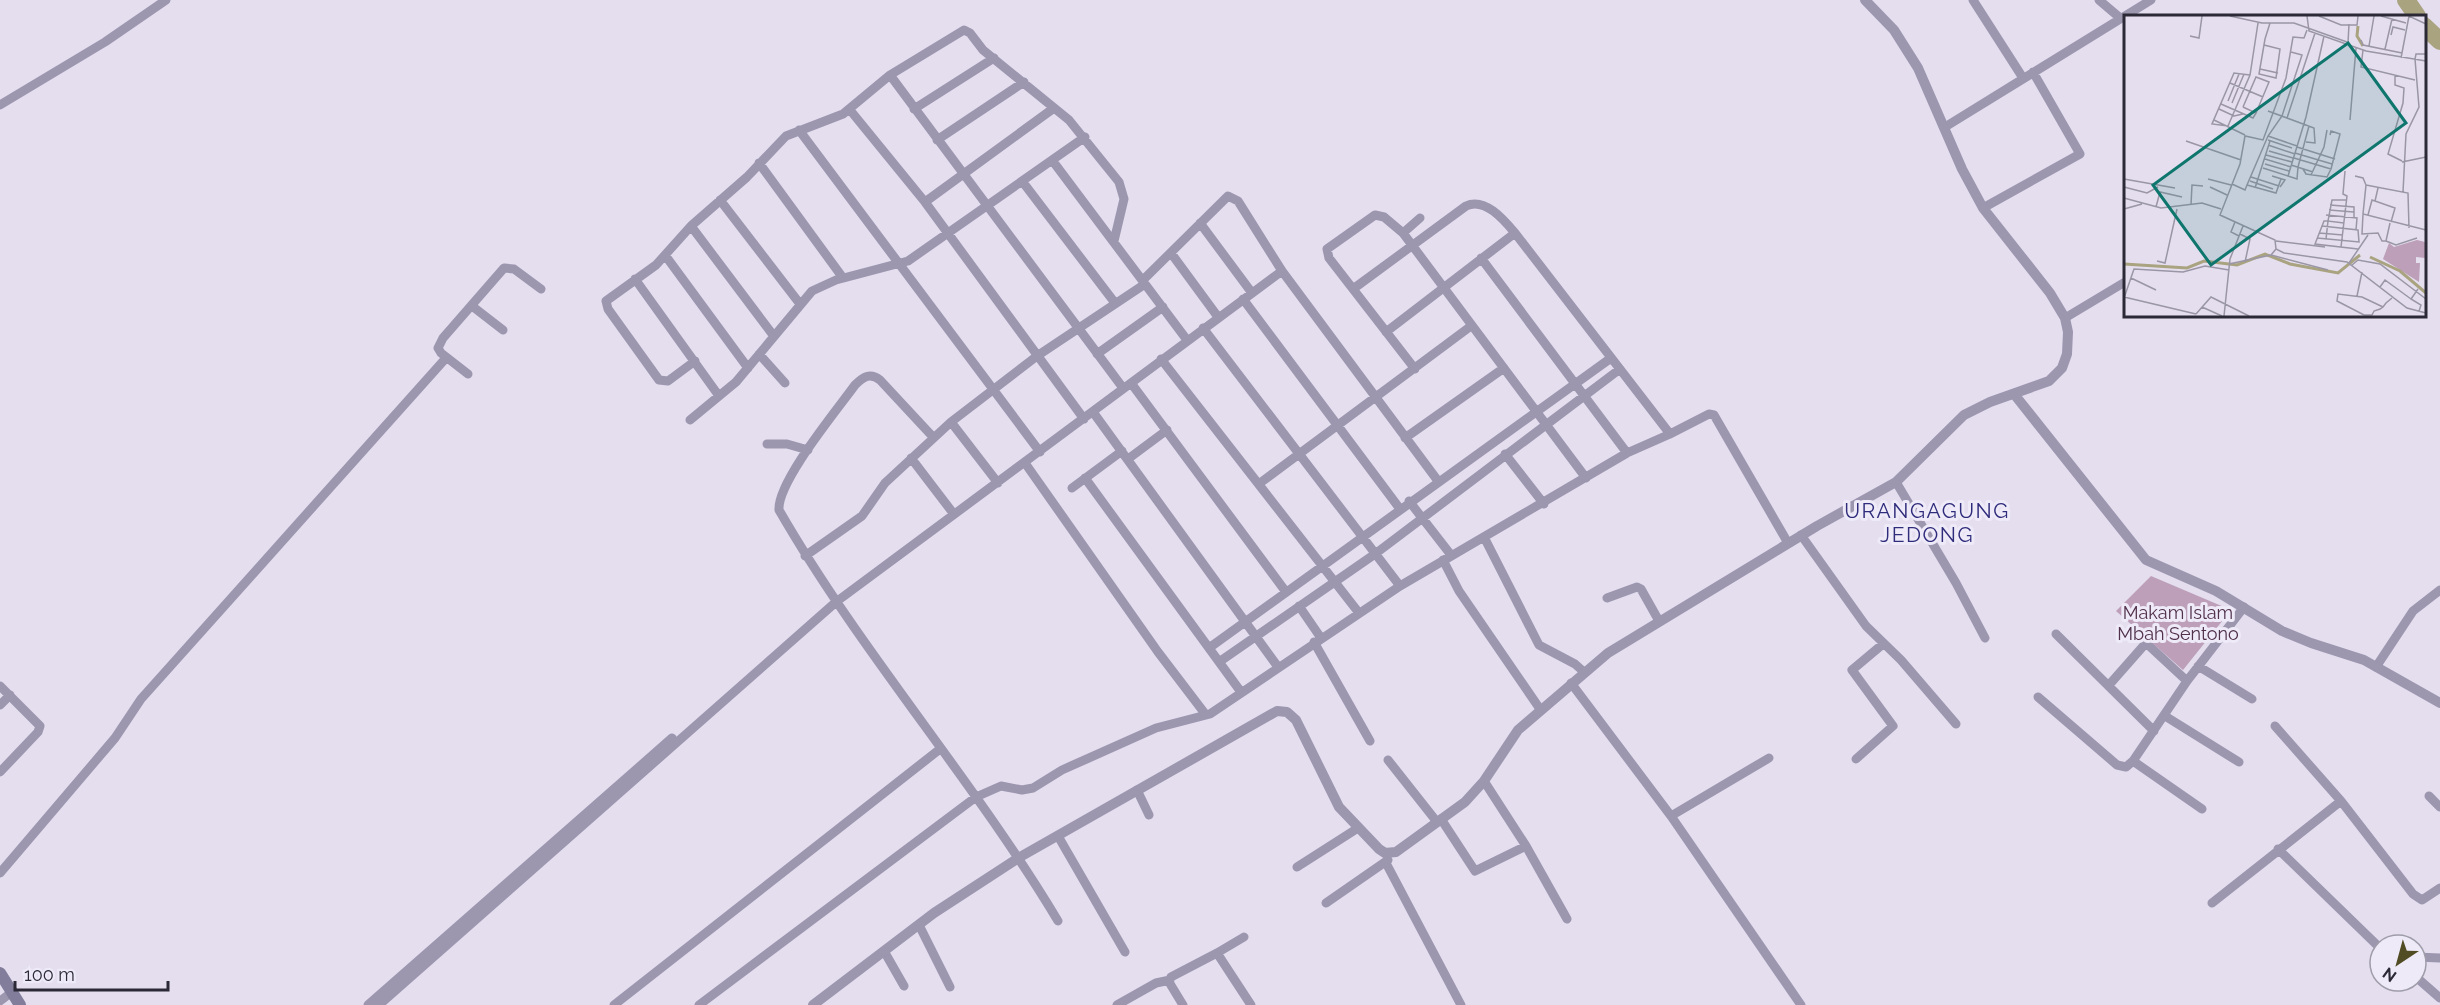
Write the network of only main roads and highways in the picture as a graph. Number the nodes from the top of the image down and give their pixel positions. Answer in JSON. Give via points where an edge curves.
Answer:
{"nodes":[{"id":1,"x":0,"y":973,"type":"edge"},
{"id":2,"x":6,"y":996,"type":"edge"},
{"id":3,"x":20,"y":1005,"type":"edge"}],
"edges":[{"from":1,"to":2,"type":"main road"},
{"from":2,"to":3,"type":"main road"}]}
